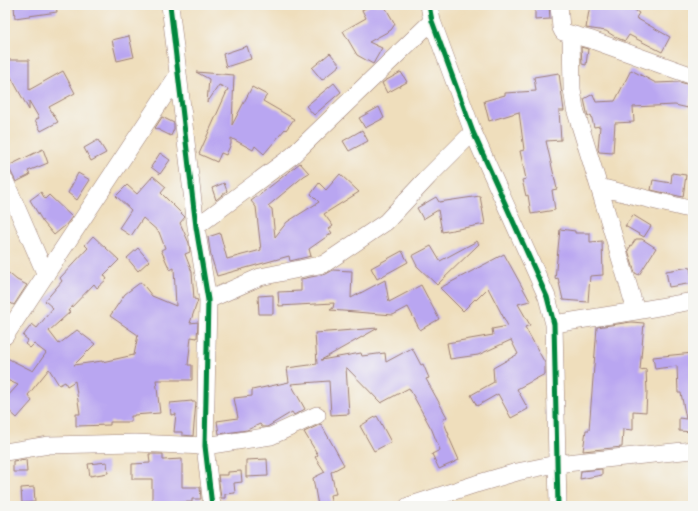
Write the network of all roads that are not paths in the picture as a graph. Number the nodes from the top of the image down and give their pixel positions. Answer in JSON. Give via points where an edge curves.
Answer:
{"nodes":[{"id":1,"x":170,"y":5,"type":"edge"},
{"id":2,"x":429,"y":5,"type":"edge"},
{"id":3,"x":559,"y":5,"type":"edge"},
{"id":4,"x":432,"y":22,"type":"junction"},
{"id":5,"x":571,"y":34,"type":"junction"},
{"id":6,"x":178,"y":75,"type":"junction"},
{"id":7,"x":693,"y":76,"type":"edge"},
{"id":8,"x":473,"y":132,"type":"junction"},
{"id":9,"x":6,"y":181,"type":"edge"},
{"id":10,"x":599,"y":187,"type":"junction"},
{"id":11,"x":693,"y":210,"type":"edge"},
{"id":12,"x":196,"y":227,"type":"junction"},
{"id":13,"x":46,"y":275,"type":"junction"},
{"id":14,"x":208,"y":300,"type":"junction"},
{"id":15,"x":693,"y":301,"type":"edge"},
{"id":16,"x":636,"y":311,"type":"junction"},
{"id":17,"x":554,"y":324,"type":"junction"},
{"id":18,"x":5,"y":336,"type":"edge"},
{"id":19,"x":317,"y":415,"type":"dead end"},
{"id":20,"x":205,"y":446,"type":"junction"},
{"id":21,"x":693,"y":450,"type":"edge"},
{"id":22,"x":5,"y":452,"type":"edge"},
{"id":23,"x":556,"y":464,"type":"junction"},
{"id":24,"x":212,"y":506,"type":"edge"},
{"id":25,"x":408,"y":506,"type":"edge"},
{"id":26,"x":558,"y":506,"type":"edge"}],
"edges":[{"from":1,"to":6,"type":"street"},
{"from":2,"to":4,"type":"street"},
{"from":3,"to":5,"type":"street","via":[[561,28],[563,32]]},
{"from":4,"to":8,"type":"street"},
{"from":4,"to":12,"type":"street","via":[[292,156]]},
{"from":5,"to":7,"type":"street"},
{"from":5,"to":10,"type":"street","via":[[575,109]]},
{"from":6,"to":12,"type":"street"},
{"from":6,"to":13,"type":"street"},
{"from":8,"to":14,"type":"street","via":[[386,222],[324,264],[260,277]]},
{"from":8,"to":17,"type":"street","via":[[547,297]]},
{"from":9,"to":13,"type":"street"},
{"from":10,"to":11,"type":"street"},
{"from":10,"to":16,"type":"street"},
{"from":12,"to":14,"type":"street"},
{"from":13,"to":18,"type":"street"},
{"from":14,"to":20,"type":"street"},
{"from":15,"to":16,"type":"street"},
{"from":16,"to":17,"type":"street"},
{"from":17,"to":23,"type":"street"},
{"from":19,"to":20,"type":"street","via":[[271,436]]},
{"from":20,"to":22,"type":"street","via":[[135,443],[49,445]]},
{"from":20,"to":24,"type":"street"},
{"from":21,"to":23,"type":"street"},
{"from":23,"to":25,"type":"street","via":[[517,472]]},
{"from":23,"to":26,"type":"street"}]}
